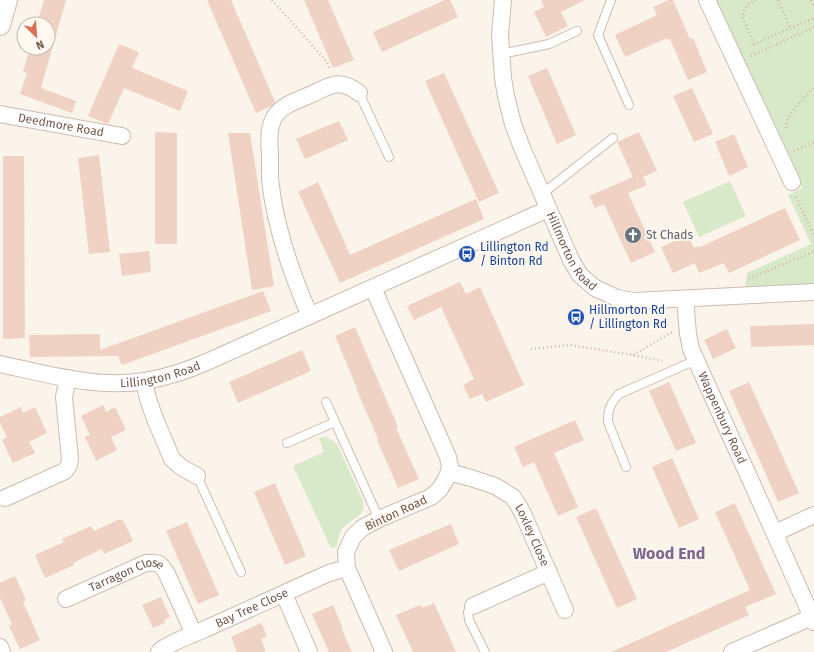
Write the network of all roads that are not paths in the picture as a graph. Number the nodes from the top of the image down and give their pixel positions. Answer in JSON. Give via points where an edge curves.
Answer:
{"nodes":[{"id":1,"x":7,"y":0,"type":"edge"},
{"id":2,"x":504,"y":0,"type":"edge"},
{"id":3,"x":610,"y":0,"type":"edge"},
{"id":4,"x":707,"y":0,"type":"edge"},
{"id":5,"x":0,"y":25,"type":"edge"},
{"id":6,"x":577,"y":30,"type":"dead end"},
{"id":7,"x":501,"y":54,"type":"junction"},
{"id":8,"x":359,"y":93,"type":"joint"},
{"id":9,"x":629,"y":105,"type":"dead end"},
{"id":10,"x":0,"y":114,"type":"edge"},
{"id":11,"x":122,"y":136,"type":"dead end"},
{"id":12,"x":613,"y":138,"type":"dead end"},
{"id":13,"x":389,"y":157,"type":"dead end"},
{"id":14,"x":792,"y":182,"type":"road end"},
{"id":15,"x":542,"y":194,"type":"junction"},
{"id":16,"x":548,"y":209,"type":"junction"},
{"id":17,"x":373,"y":288,"type":"junction"},
{"id":18,"x":814,"y":292,"type":"edge"},
{"id":19,"x":685,"y":299,"type":"junction"},
{"id":20,"x":310,"y":316,"type":"junction"},
{"id":21,"x":696,"y":360,"type":"junction"},
{"id":22,"x":0,"y":364,"type":"edge"},
{"id":23,"x":68,"y":378,"type":"junction"},
{"id":24,"x":144,"y":381,"type":"junction"},
{"id":25,"x":326,"y":402,"type":"dead end"},
{"id":26,"x":335,"y":422,"type":"junction"},
{"id":27,"x":287,"y":443,"type":"dead end"},
{"id":28,"x":626,"y":467,"type":"dead end"},
{"id":29,"x":449,"y":472,"type":"junction"},
{"id":30,"x":197,"y":476,"type":"joint"},
{"id":31,"x":5,"y":498,"type":"dead end"},
{"id":32,"x":814,"y":515,"type":"edge"},
{"id":33,"x":380,"y":519,"type":"junction"},
{"id":34,"x":775,"y":533,"type":"junction"},
{"id":35,"x":346,"y":568,"type":"junction"},
{"id":36,"x":241,"y":572,"type":"dead end"},
{"id":37,"x":549,"y":572,"type":"junction"},
{"id":38,"x":284,"y":594,"type":"junction"},
{"id":39,"x":66,"y":599,"type":"dead end"},
{"id":40,"x":473,"y":606,"type":"joint"},
{"id":41,"x":565,"y":610,"type":"dead end"},
{"id":42,"x":813,"y":619,"type":"edge"},
{"id":43,"x":194,"y":634,"type":"junction"},
{"id":44,"x":0,"y":647,"type":"edge"},
{"id":45,"x":2,"y":652,"type":"edge"},
{"id":46,"x":159,"y":652,"type":"edge"},
{"id":47,"x":309,"y":652,"type":"edge"},
{"id":48,"x":384,"y":652,"type":"edge"},
{"id":49,"x":485,"y":652,"type":"edge"},
{"id":50,"x":732,"y":652,"type":"edge"}],
"edges":[{"from":1,"to":5,"type":"street"},
{"from":2,"to":7,"type":"street","name":"Hillmorton Road","via":[[500,35]]},
{"from":3,"to":9,"type":"lane","via":[[598,35]]},
{"from":4,"to":14,"type":"street"},
{"from":6,"to":7,"type":"lane","via":[[549,44]]},
{"from":7,"to":15,"type":"street","name":"Hillmorton Road","via":[[506,96],[513,124]]},
{"from":8,"to":13,"type":"lane"},
{"from":8,"to":20,"type":"street","via":[[347,86],[331,86],[282,109],[271,124],[270,178],[274,205],[289,264]]},
{"from":10,"to":11,"type":"street","name":"Deedmore Road"},
{"from":12,"to":15,"type":"lane"},
{"from":15,"to":16,"type":"street","name":"Hillmorton Road"},
{"from":16,"to":17,"type":"street","name":"Lillington Road"},
{"from":16,"to":19,"type":"street","name":"Hillmorton Road","via":[[571,260],[580,274],[595,288],[617,298],[634,301]]},
{"from":17,"to":20,"type":"street","name":"Lillington Road"},
{"from":17,"to":29,"type":"street","via":[[448,457]]},
{"from":18,"to":19,"type":"street","name":"Hillmorton Road"},
{"from":19,"to":21,"type":"street","name":"Wappenbury Road","via":[[691,349]]},
{"from":20,"to":24,"type":"street","name":"Lillington Road","via":[[192,369]]},
{"from":21,"to":28,"type":"lane","via":[[619,394],[611,403],[608,422]]},
{"from":21,"to":34,"type":"street","name":"Wappenbury Road"},
{"from":22,"to":23,"type":"street","name":"Lillington Road"},
{"from":23,"to":24,"type":"street","name":"Lillington Road","via":[[109,383]]},
{"from":23,"to":31,"type":"street","via":[[64,397],[70,459],[65,471]]},
{"from":24,"to":30,"type":"street","via":[[155,419],[172,459]]},
{"from":25,"to":26,"type":"lane"},
{"from":26,"to":27,"type":"lane"},
{"from":26,"to":33,"type":"lane"},
{"from":29,"to":33,"type":"street","name":"Binton Road","via":[[440,489],[431,497]]},
{"from":29,"to":37,"type":"street","name":"Loxley Close","via":[[495,486],[513,497]]},
{"from":30,"to":36,"type":"lane"},
{"from":32,"to":34,"type":"street"},
{"from":33,"to":35,"type":"street","name":"Binton Road","via":[[362,528],[353,537],[346,552]]},
{"from":34,"to":42,"type":"street","name":"Wappenbury Road"},
{"from":35,"to":38,"type":"street","name":"Bay Tree Close"},
{"from":35,"to":48,"type":"street","name":"Binton Road"},
{"from":37,"to":40,"type":"street","name":"Loxley Close"},
{"from":37,"to":41,"type":"street","name":"Loxley Close"},
{"from":38,"to":43,"type":"street","name":"Bay Tree Close"},
{"from":38,"to":47,"type":"street"},
{"from":39,"to":43,"type":"street","name":"Tarragon Close","via":[[146,563],[156,562],[167,574]]},
{"from":40,"to":49,"type":"lane","via":[[468,612],[469,620]]},
{"from":42,"to":50,"type":"street"},
{"from":43,"to":46,"type":"street","name":"Bay Tree Close"},
{"from":44,"to":45,"type":"street"}]}
